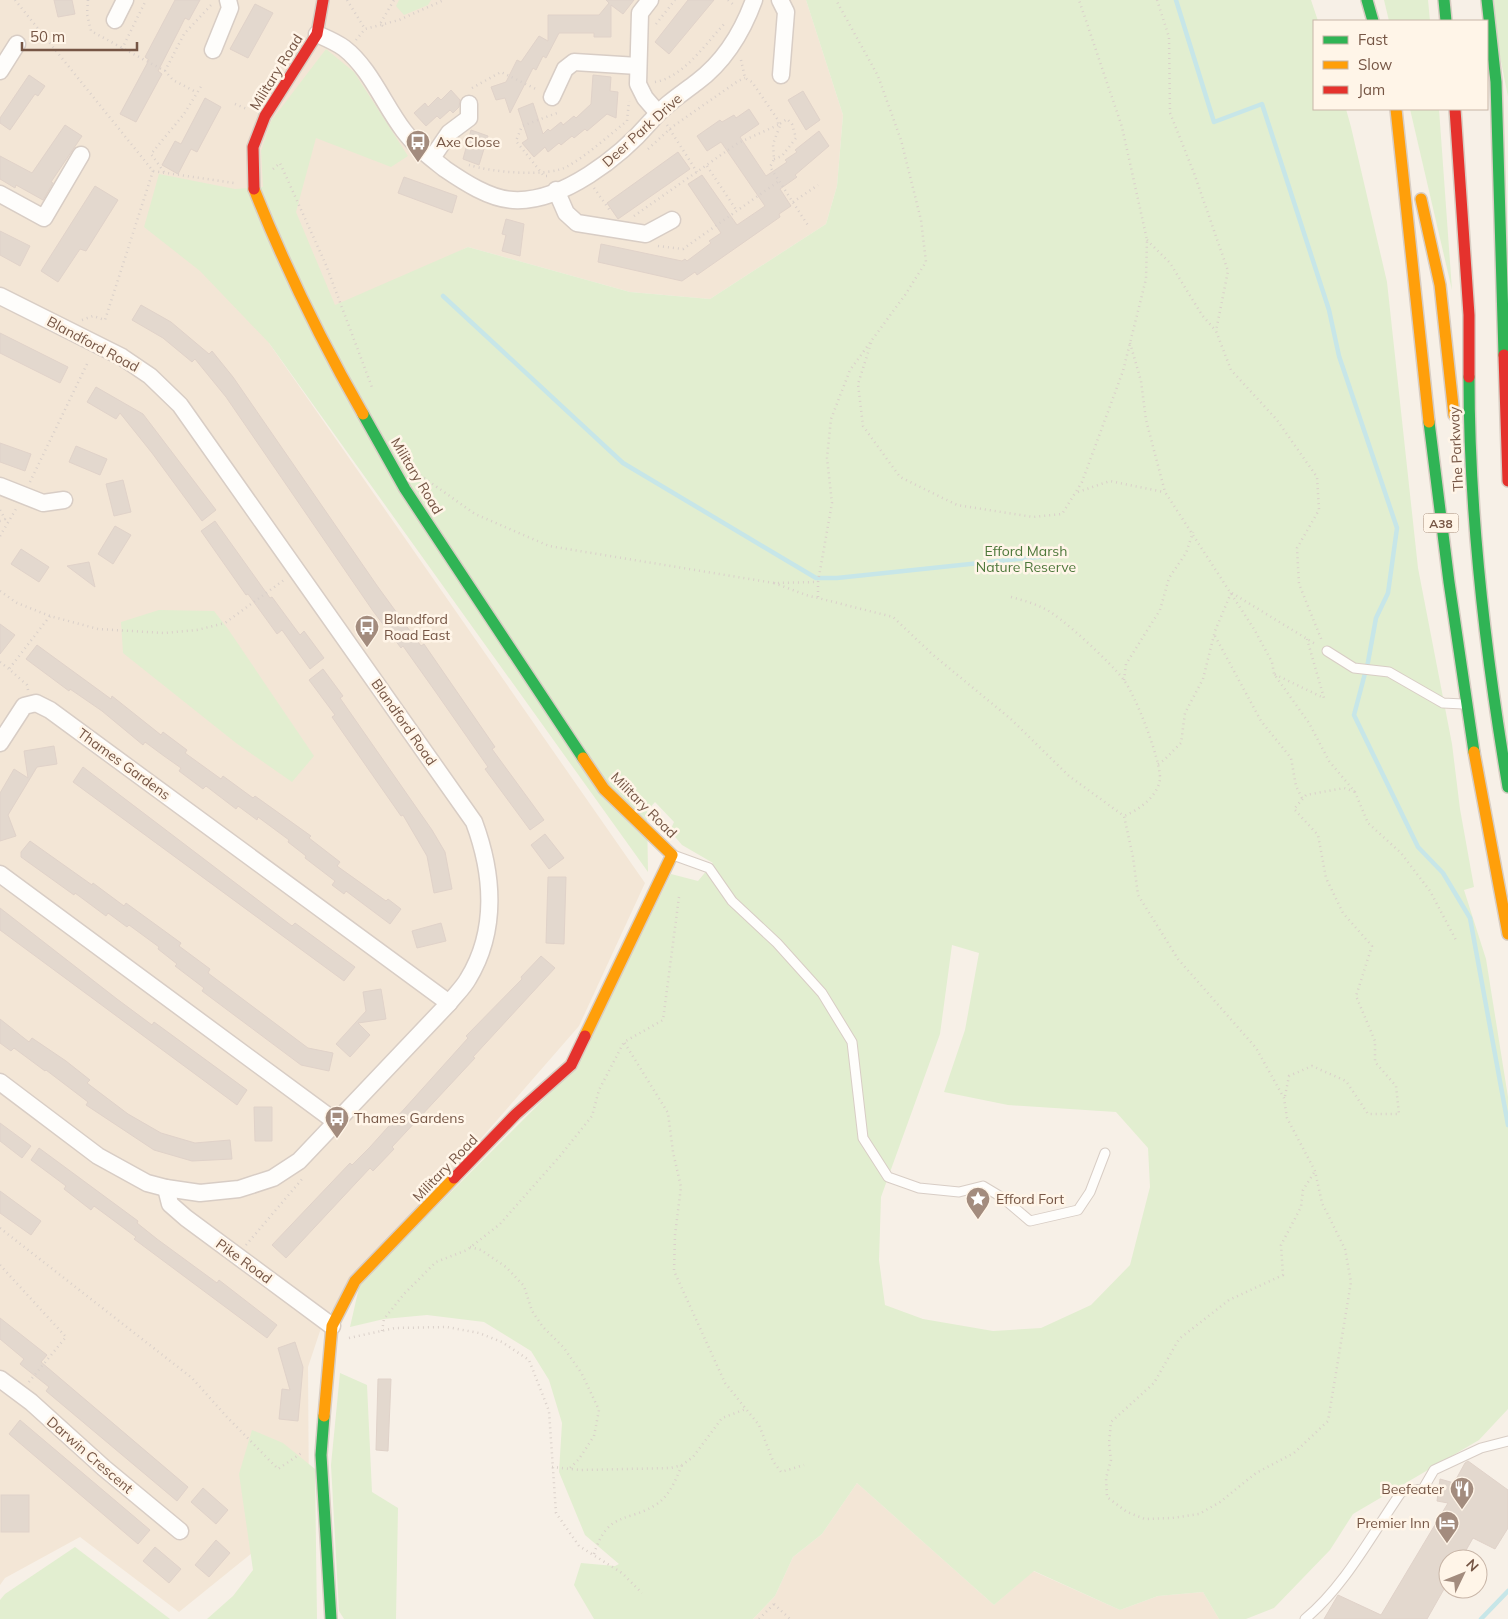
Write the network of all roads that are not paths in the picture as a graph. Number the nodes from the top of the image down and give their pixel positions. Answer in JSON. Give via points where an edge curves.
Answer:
{"nodes":[{"id":1,"x":125,"y":0,"type":"edge"},
{"id":2,"x":228,"y":0,"type":"edge"},
{"id":3,"x":323,"y":0,"type":"edge"},
{"id":4,"x":650,"y":0,"type":"edge"},
{"id":5,"x":754,"y":0,"type":"edge"},
{"id":6,"x":780,"y":0,"type":"edge"},
{"id":7,"x":1367,"y":0,"type":"edge"},
{"id":8,"x":1444,"y":0,"type":"edge"},
{"id":9,"x":1487,"y":0,"type":"edge"},
{"id":10,"x":115,"y":20,"type":"dead end"},
{"id":11,"x":1373,"y":20,"type":"edge"},
{"id":12,"x":1446,"y":20,"type":"edge"},
{"id":13,"x":317,"y":34,"type":"junction"},
{"id":14,"x":16,"y":44,"type":"dead end"},
{"id":15,"x":213,"y":50,"type":"dead end"},
{"id":16,"x":638,"y":66,"type":"junction"},
{"id":17,"x":0,"y":71,"type":"edge"},
{"id":18,"x":781,"y":75,"type":"dead end"},
{"id":19,"x":552,"y":97,"type":"road end"},
{"id":20,"x":469,"y":104,"type":"road end"},
{"id":21,"x":1396,"y":110,"type":"edge"},
{"id":22,"x":1396,"y":110,"type":"edge"},
{"id":23,"x":1454,"y":110,"type":"edge"},
{"id":24,"x":658,"y":113,"type":"junction"},
{"id":25,"x":80,"y":155,"type":"dead end"},
{"id":26,"x":432,"y":158,"type":"junction"},
{"id":27,"x":559,"y":189,"type":"junction"},
{"id":28,"x":0,"y":194,"type":"edge"},
{"id":29,"x":672,"y":220,"type":"dead end"},
{"id":30,"x":0,"y":296,"type":"edge"},
{"id":31,"x":1503,"y":323,"type":"junction"},
{"id":32,"x":1508,"y":355,"type":"edge"},
{"id":33,"x":1508,"y":481,"type":"edge"},
{"id":34,"x":0,"y":486,"type":"edge"},
{"id":35,"x":64,"y":500,"type":"dead end"},
{"id":36,"x":1475,"y":525,"type":"junction"},
{"id":37,"x":1327,"y":651,"type":"road end"},
{"id":38,"x":1466,"y":704,"type":"junction"},
{"id":39,"x":0,"y":743,"type":"edge"},
{"id":40,"x":1508,"y":787,"type":"edge"},
{"id":41,"x":672,"y":855,"type":"junction"},
{"id":42,"x":0,"y":874,"type":"edge"},
{"id":43,"x":1508,"y":934,"type":"edge"},
{"id":44,"x":449,"y":1003,"type":"junction"},
{"id":45,"x":0,"y":1082,"type":"edge"},
{"id":46,"x":336,"y":1122,"type":"junction"},
{"id":47,"x":1105,"y":1153,"type":"dead end"},
{"id":48,"x":166,"y":1188,"type":"junction"},
{"id":49,"x":332,"y":1326,"type":"junction"},
{"id":50,"x":0,"y":1379,"type":"edge"},
{"id":51,"x":1508,"y":1441,"type":"edge"},
{"id":52,"x":180,"y":1532,"type":"dead end"},
{"id":53,"x":331,"y":1619,"type":"edge"},
{"id":54,"x":1306,"y":1619,"type":"edge"}],
"edges":[{"from":1,"to":10,"type":"street"},
{"from":2,"to":15,"type":"street","via":[[230,8]]},
{"from":3,"to":13,"type":"main road"},
{"from":4,"to":16,"type":"street","via":[[640,13]]},
{"from":5,"to":24,"type":"street","name":"Deer Park Drive","via":[[738,35],[718,64]]},
{"from":6,"to":18,"type":"street","via":[[786,12]]},
{"from":7,"to":11,"type":"main road"},
{"from":8,"to":12,"type":"main road"},
{"from":9,"to":31,"type":"main road","via":[[1496,82]]},
{"from":13,"to":26,"type":"street","name":"Deer Park Drive","via":[[345,48],[362,67],[404,131]]},
{"from":13,"to":41,"type":"main road","name":"Military Road","via":[[265,116],[253,147],[252,186],[289,274],[335,365],[405,489],[604,789]]},
{"from":14,"to":17,"type":"street"},
{"from":16,"to":19,"type":"street","via":[[574,62],[565,69]]},
{"from":16,"to":24,"type":"street","via":[[638,84]]},
{"from":20,"to":26,"type":"street","via":[[469,118],[449,133]]},
{"from":21,"to":36,"type":"main road","number":"A38","via":[[1440,285],[1456,430]]},
{"from":22,"to":38,"type":"main road","number":"A38","via":[[1440,517]]},
{"from":23,"to":36,"type":"main road","name":"The Parkway","number":"A38","via":[[1469,315]]},
{"from":24,"to":27,"type":"street","name":"Deer Park Drive","via":[[638,136],[587,177]]},
{"from":25,"to":28,"type":"street","via":[[44,218]]},
{"from":26,"to":27,"type":"street","name":"Deer Park Drive","via":[[462,181],[513,200],[540,197]]},
{"from":27,"to":29,"type":"street","via":[[566,213],[577,223],[646,234]]},
{"from":30,"to":44,"type":"street","name":"Blandford Road","via":[[122,356],[150,376],[185,412],[474,822],[488,872],[488,928],[468,980]]},
{"from":31,"to":32,"type":"main road"},
{"from":31,"to":33,"type":"main road"},
{"from":34,"to":35,"type":"street","via":[[43,503]]},
{"from":36,"to":40,"type":"main road","name":"The Parkway","number":"A38","via":[[1497,722]]},
{"from":37,"to":38,"type":"lane","via":[[1354,668],[1389,672],[1444,703]]},
{"from":38,"to":43,"type":"main road","number":"A38"},
{"from":39,"to":44,"type":"street","name":"Thames Gardens","via":[[24,706],[36,703],[50,710]]},
{"from":41,"to":47,"type":"lane","via":[[709,868],[732,901],[777,943],[822,993],[852,1042],[863,1138],[888,1177],[919,1188],[959,1192],[983,1186],[1030,1221],[1078,1210],[1090,1192]]},
{"from":41,"to":49,"type":"main road","name":"Military Road","via":[[571,1065],[516,1114],[355,1281]]},
{"from":42,"to":46,"type":"street"},
{"from":44,"to":46,"type":"street","name":"Blandford Road"},
{"from":45,"to":48,"type":"street","via":[[98,1156],[147,1183]]},
{"from":46,"to":48,"type":"street","name":"Blandford Road","via":[[299,1161],[273,1178],[239,1188],[200,1193]]},
{"from":48,"to":49,"type":"street","name":"Pike Road","via":[[170,1204]]},
{"from":49,"to":53,"type":"main road","name":"Military Road","via":[[321,1455]]},
{"from":50,"to":52,"type":"street","name":"Darwin Crescent"},
{"from":51,"to":54,"type":"lane","via":[[1481,1448],[1434,1470],[1423,1489],[1402,1491],[1347,1571],[1318,1609]]}]}
